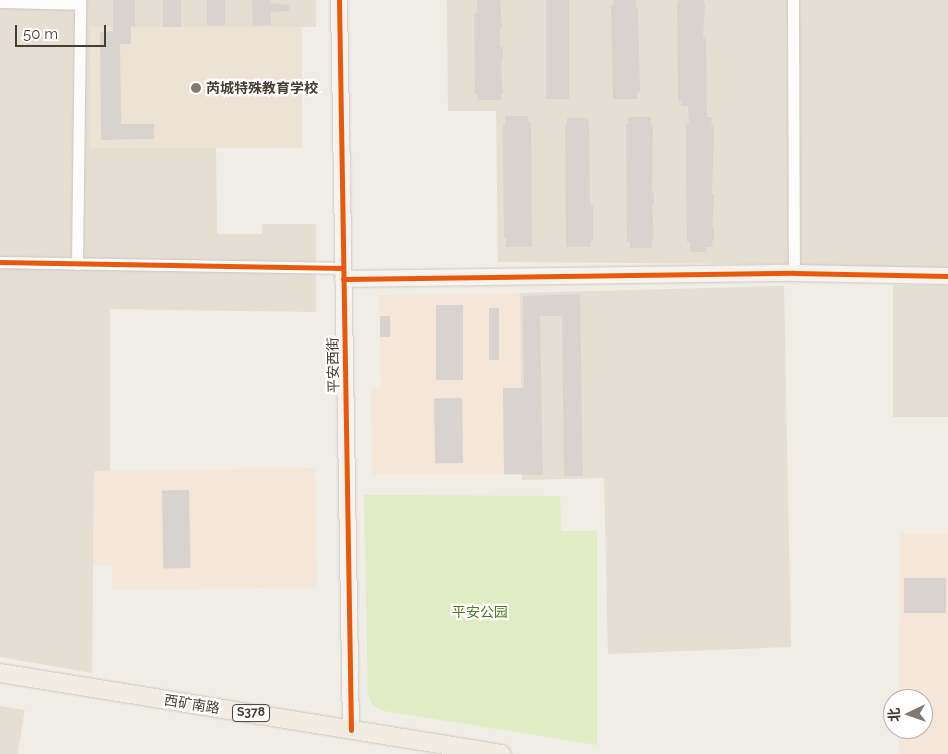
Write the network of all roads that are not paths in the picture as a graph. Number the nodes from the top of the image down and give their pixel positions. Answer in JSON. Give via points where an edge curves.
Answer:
{"nodes":[{"id":1,"x":338,"y":0,"type":"edge"},
{"id":2,"x":793,"y":0,"type":"edge"},
{"id":3,"x":0,"y":2,"type":"edge"},
{"id":4,"x":80,"y":2,"type":"edge"},
{"id":5,"x":0,"y":262,"type":"edge"},
{"id":6,"x":77,"y":264,"type":"junction"},
{"id":7,"x":794,"y":273,"type":"junction"},
{"id":8,"x":343,"y":274,"type":"junction"},
{"id":9,"x":948,"y":276,"type":"edge"},
{"id":10,"x":0,"y":673,"type":"edge"},
{"id":11,"x":351,"y":730,"type":"junction"},
{"id":12,"x":502,"y":754,"type":"edge"}],
"edges":[{"from":1,"to":8,"type":"street","name":"平安西街"},
{"from":2,"to":7,"type":"street"},
{"from":3,"to":4,"type":"street"},
{"from":4,"to":6,"type":"street"},
{"from":5,"to":6,"type":"street"},
{"from":6,"to":8,"type":"street"},
{"from":7,"to":8,"type":"street"},
{"from":7,"to":9,"type":"street"},
{"from":8,"to":11,"type":"street","name":"平安西街"},
{"from":10,"to":11,"type":"main road","name":"西矿南路","number":"S378"},
{"from":11,"to":12,"type":"main road","name":"西矿南路","number":"S378"}]}
